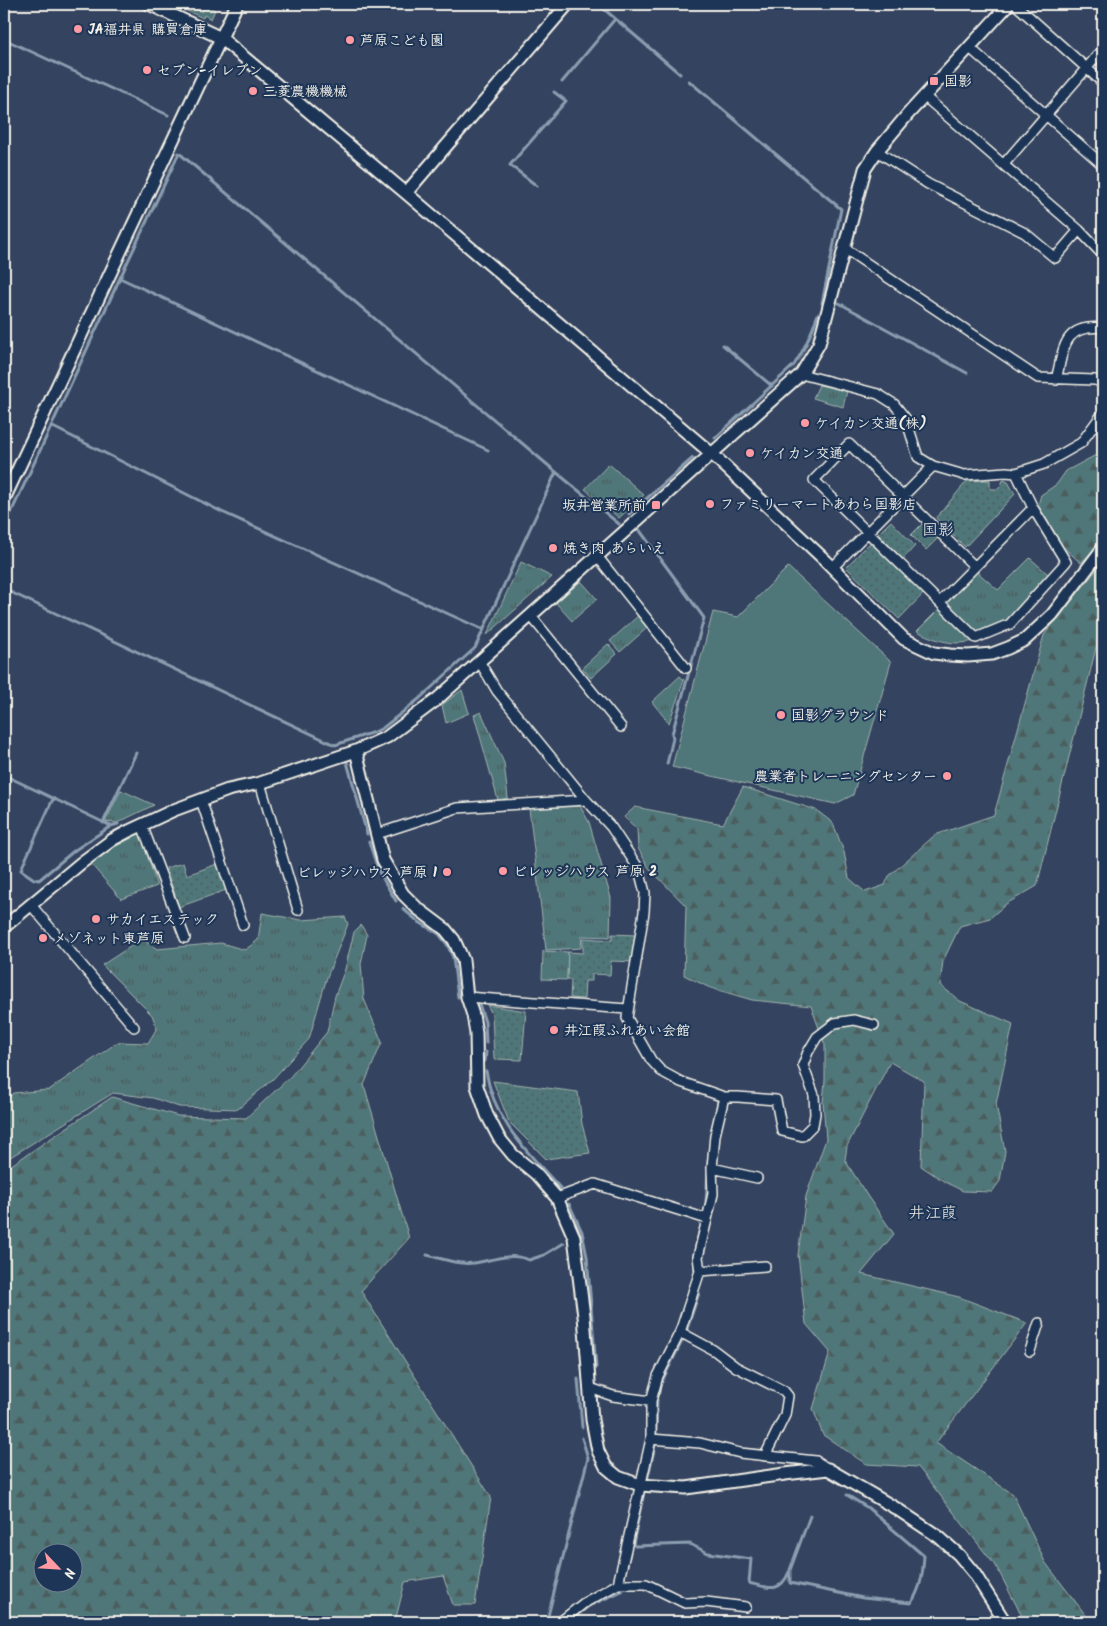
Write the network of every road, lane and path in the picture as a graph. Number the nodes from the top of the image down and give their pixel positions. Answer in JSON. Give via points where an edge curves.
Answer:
{"nodes":[{"id":1,"x":149,"y":4,"type":"edge"},
{"id":2,"x":237,"y":4,"type":"edge"},
{"id":3,"x":568,"y":4,"type":"edge"},
{"id":4,"x":1009,"y":4,"type":"edge"},
{"id":5,"x":1015,"y":4,"type":"edge"},
{"id":6,"x":221,"y":38,"type":"junction"},
{"id":7,"x":970,"y":48,"type":"junction"},
{"id":8,"x":1103,"y":50,"type":"edge"},
{"id":9,"x":1086,"y":68,"type":"junction"},
{"id":10,"x":1103,"y":83,"type":"edge"},
{"id":11,"x":924,"y":96,"type":"junction"},
{"id":12,"x":1046,"y":116,"type":"junction"},
{"id":13,"x":877,"y":151,"type":"junction"},
{"id":14,"x":1004,"y":164,"type":"junction"},
{"id":15,"x":1103,"y":165,"type":"edge"},
{"id":16,"x":406,"y":193,"type":"junction"},
{"id":17,"x":1079,"y":230,"type":"junction"},
{"id":18,"x":844,"y":248,"type":"junction"},
{"id":19,"x":1103,"y":255,"type":"edge"},
{"id":20,"x":1103,"y":328,"type":"edge"},
{"id":21,"x":801,"y":374,"type":"junction"},
{"id":22,"x":1056,"y":380,"type":"junction"},
{"id":23,"x":1103,"y":383,"type":"edge"},
{"id":24,"x":1103,"y":413,"type":"edge"},
{"id":25,"x":712,"y":454,"type":"junction"},
{"id":26,"x":933,"y":466,"type":"junction"},
{"id":27,"x":1016,"y":473,"type":"junction"},
{"id":28,"x":903,"y":497,"type":"junction"},
{"id":29,"x":4,"y":498,"type":"edge"},
{"id":30,"x":1033,"y":508,"type":"junction"},
{"id":31,"x":868,"y":533,"type":"junction"},
{"id":32,"x":1103,"y":548,"type":"edge"},
{"id":33,"x":597,"y":556,"type":"junction"},
{"id":34,"x":974,"y":566,"type":"junction"},
{"id":35,"x":832,"y":568,"type":"junction"},
{"id":36,"x":940,"y":602,"type":"junction"},
{"id":37,"x":531,"y":616,"type":"junction"},
{"id":38,"x":479,"y":661,"type":"junction"},
{"id":39,"x":686,"y":668,"type":"dead end"},
{"id":40,"x":621,"y":727,"type":"dead end"},
{"id":41,"x":356,"y":751,"type":"junction"},
{"id":42,"x":260,"y":783,"type":"junction"},
{"id":43,"x":202,"y":800,"type":"junction"},
{"id":44,"x":586,"y":800,"type":"junction"},
{"id":45,"x":142,"y":825,"type":"junction"},
{"id":46,"x":377,"y":834,"type":"junction"},
{"id":47,"x":31,"y":906,"type":"junction"},
{"id":48,"x":298,"y":910,"type":"dead end"},
{"id":49,"x":244,"y":925,"type":"dead end"},
{"id":50,"x":4,"y":927,"type":"edge"},
{"id":51,"x":184,"y":938,"type":"dead end"},
{"id":52,"x":466,"y":997,"type":"junction"},
{"id":53,"x":627,"y":1009,"type":"junction"},
{"id":54,"x":874,"y":1025,"type":"dead end"},
{"id":55,"x":134,"y":1027,"type":"dead end"},
{"id":56,"x":724,"y":1097,"type":"junction"},
{"id":57,"x":712,"y":1168,"type":"junction"},
{"id":58,"x":757,"y":1178,"type":"dead end"},
{"id":59,"x":556,"y":1198,"type":"junction"},
{"id":60,"x":707,"y":1218,"type":"junction"},
{"id":61,"x":765,"y":1266,"type":"dead end"},
{"id":62,"x":700,"y":1271,"type":"junction"},
{"id":63,"x":1040,"y":1323,"type":"dead end"},
{"id":64,"x":680,"y":1332,"type":"junction"},
{"id":65,"x":1030,"y":1351,"type":"dead end"},
{"id":66,"x":590,"y":1388,"type":"junction"},
{"id":67,"x":651,"y":1401,"type":"junction"},
{"id":68,"x":651,"y":1439,"type":"junction"},
{"id":69,"x":765,"y":1456,"type":"junction"},
{"id":70,"x":828,"y":1469,"type":"junction"},
{"id":71,"x":640,"y":1485,"type":"junction"},
{"id":72,"x":618,"y":1584,"type":"junction"},
{"id":73,"x":746,"y":1607,"type":"dead end"},
{"id":74,"x":560,"y":1622,"type":"edge"},
{"id":75,"x":1005,"y":1622,"type":"edge"}],
"edges":[{"from":1,"to":6,"type":"street"},
{"from":2,"to":6,"type":"street"},
{"from":3,"to":16,"type":"street"},
{"from":4,"to":7,"type":"street"},
{"from":5,"to":9,"type":"street"},
{"from":6,"to":16,"type":"street"},
{"from":6,"to":29,"type":"street"},
{"from":7,"to":11,"type":"street"},
{"from":7,"to":12,"type":"street"},
{"from":8,"to":9,"type":"street"},
{"from":9,"to":10,"type":"street"},
{"from":9,"to":12,"type":"street"},
{"from":11,"to":13,"type":"street"},
{"from":11,"to":14,"type":"street"},
{"from":12,"to":14,"type":"street"},
{"from":12,"to":15,"type":"street"},
{"from":13,"to":17,"type":"street","via":[[928,184],[1025,233],[1055,258]]},
{"from":13,"to":18,"type":"street","via":[[865,169]]},
{"from":14,"to":17,"type":"street"},
{"from":16,"to":25,"type":"street"},
{"from":17,"to":19,"type":"street"},
{"from":18,"to":21,"type":"street","via":[[819,344]]},
{"from":18,"to":22,"type":"street","via":[[1038,378]]},
{"from":20,"to":22,"type":"street","via":[[1089,326],[1076,330],[1067,340]]},
{"from":21,"to":25,"type":"street"},
{"from":21,"to":26,"type":"street","via":[[878,394],[894,404],[906,419],[918,457]]},
{"from":22,"to":23,"type":"street"},
{"from":24,"to":27,"type":"street","via":[[1081,443],[1044,464]]},
{"from":25,"to":33,"type":"street"},
{"from":25,"to":35,"type":"street"},
{"from":26,"to":27,"type":"street","via":[[964,475]]},
{"from":26,"to":28,"type":"street"},
{"from":27,"to":30,"type":"street"},
{"from":28,"to":31,"type":"street"},
{"from":28,"to":31,"type":"street","via":[[849,444],[814,480]]},
{"from":28,"to":34,"type":"street"},
{"from":30,"to":34,"type":"street"},
{"from":30,"to":36,"type":"street","via":[[1066,562],[1010,624],[976,638]]},
{"from":31,"to":35,"type":"street"},
{"from":31,"to":36,"type":"street"},
{"from":32,"to":35,"type":"street","via":[[1052,614],[1026,640],[992,654],[968,656],[934,653],[904,639]]},
{"from":33,"to":37,"type":"street"},
{"from":33,"to":39,"type":"street"},
{"from":34,"to":36,"type":"street"},
{"from":37,"to":38,"type":"street"},
{"from":37,"to":40,"type":"street"},
{"from":38,"to":41,"type":"street","via":[[388,737]]},
{"from":38,"to":44,"type":"street","via":[[497,690]]},
{"from":41,"to":42,"type":"street"},
{"from":41,"to":46,"type":"street"},
{"from":42,"to":43,"type":"street"},
{"from":42,"to":48,"type":"street"},
{"from":43,"to":45,"type":"street"},
{"from":43,"to":49,"type":"street"},
{"from":44,"to":46,"type":"street","via":[[457,808]]},
{"from":44,"to":53,"type":"street","via":[[611,827],[634,861],[646,893]]},
{"from":45,"to":47,"type":"street","via":[[112,840]]},
{"from":45,"to":51,"type":"street"},
{"from":46,"to":52,"type":"street","via":[[383,860],[403,894],[454,940],[463,960]]},
{"from":47,"to":50,"type":"street"},
{"from":47,"to":55,"type":"street"},
{"from":52,"to":53,"type":"street"},
{"from":52,"to":59,"type":"street","via":[[476,1033],[477,1086],[487,1115],[513,1155],[536,1174]]},
{"from":53,"to":56,"type":"street","via":[[627,1018],[636,1037],[661,1071],[681,1082]]},
{"from":54,"to":56,"type":"street","via":[[854,1020],[834,1023],[817,1037],[803,1065],[814,1095],[815,1114],[813,1125],[802,1136],[782,1131],[776,1100]]},
{"from":56,"to":57,"type":"street","via":[[715,1135]]},
{"from":57,"to":58,"type":"street"},
{"from":57,"to":60,"type":"street","via":[[713,1194]]},
{"from":59,"to":60,"type":"street","via":[[595,1184]]},
{"from":59,"to":66,"type":"street","via":[[574,1237]]},
{"from":60,"to":62,"type":"street","via":[[698,1257]]},
{"from":61,"to":62,"type":"street"},
{"from":62,"to":64,"type":"street"},
{"from":63,"to":65,"type":"street"},
{"from":64,"to":67,"type":"street","via":[[658,1376]]},
{"from":64,"to":69,"type":"street","via":[[788,1396],[784,1415]]},
{"from":66,"to":67,"type":"street","via":[[613,1396]]},
{"from":66,"to":71,"type":"street","via":[[596,1444],[606,1467]]},
{"from":67,"to":68,"type":"street"},
{"from":68,"to":69,"type":"street","via":[[700,1443]]},
{"from":68,"to":71,"type":"street"},
{"from":69,"to":70,"type":"street","via":[[816,1461]]},
{"from":70,"to":71,"type":"street","via":[[686,1488]]},
{"from":70,"to":75,"type":"street","via":[[939,1537],[974,1573]]},
{"from":71,"to":72,"type":"street"},
{"from":72,"to":73,"type":"street","via":[[646,1584],[685,1604],[706,1602]]},
{"from":72,"to":74,"type":"street","via":[[584,1603]]}]}
